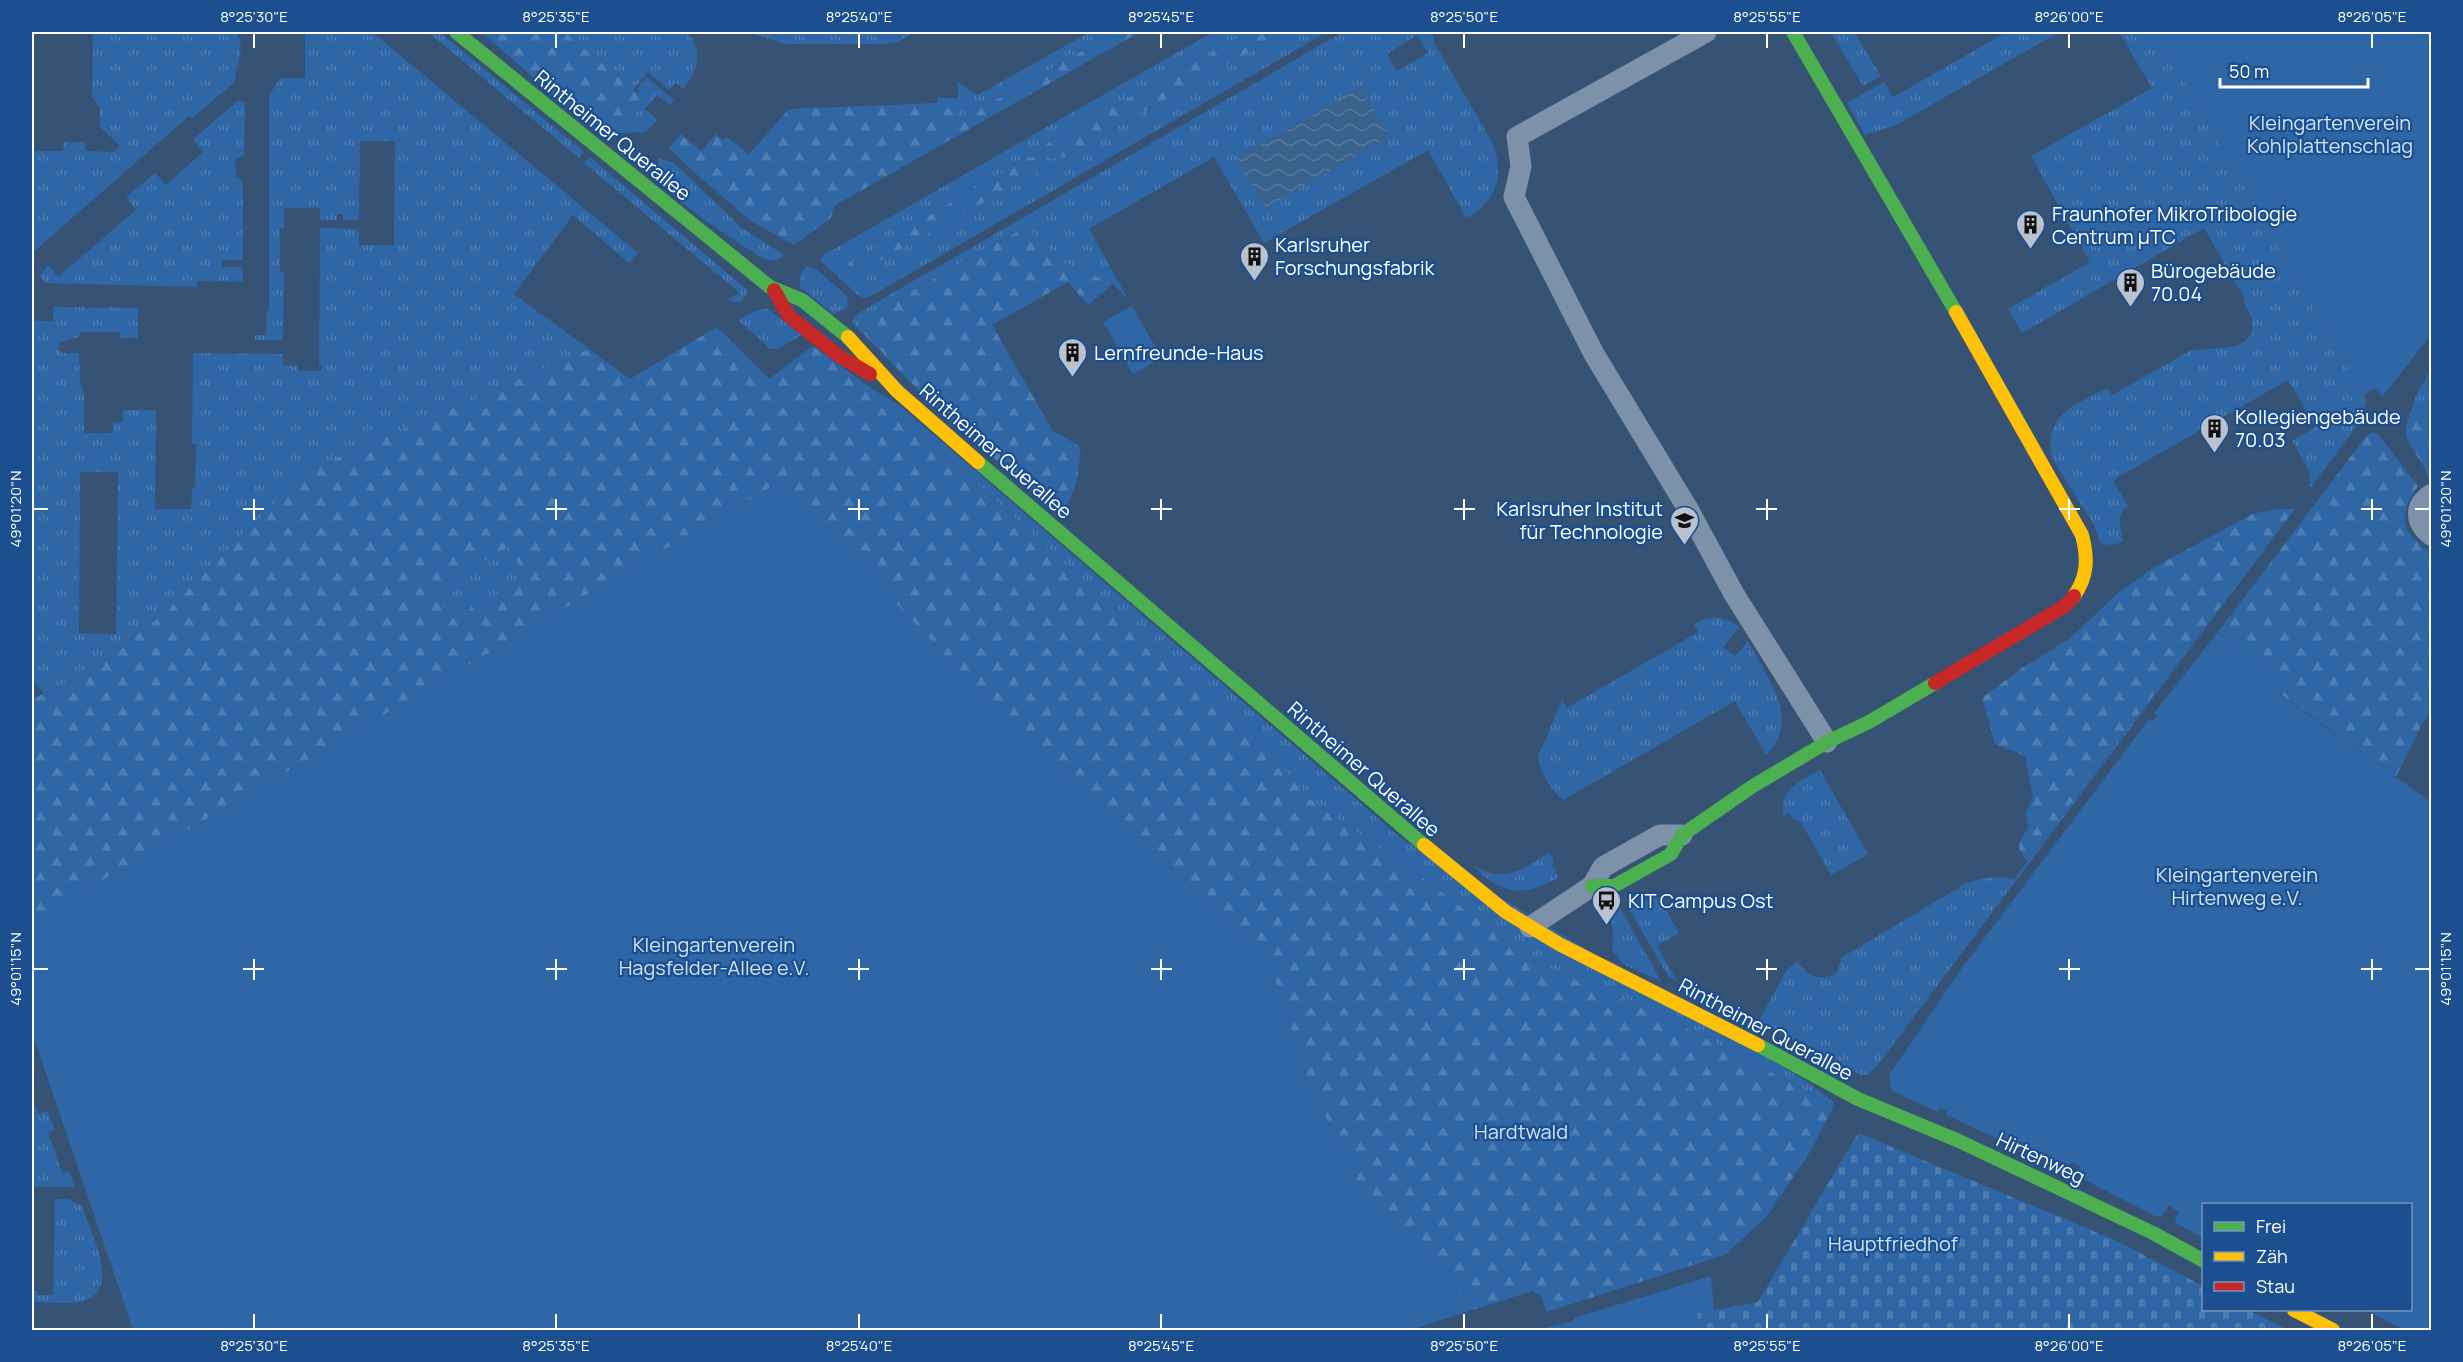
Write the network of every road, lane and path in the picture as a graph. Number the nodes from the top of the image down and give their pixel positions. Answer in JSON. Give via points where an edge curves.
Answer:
{"nodes":[{"id":1,"x":456,"y":32,"type":"edge"},
{"id":2,"x":1706,"y":32,"type":"edge"},
{"id":3,"x":1793,"y":32,"type":"edge"},
{"id":4,"x":774,"y":290,"type":"junction"},
{"id":5,"x":897,"y":391,"type":"junction"},
{"id":6,"x":2432,"y":494,"type":"edge"},
{"id":7,"x":2432,"y":536,"type":"edge"},
{"id":8,"x":1827,"y":742,"type":"junction"},
{"id":9,"x":1682,"y":835,"type":"joint"},
{"id":10,"x":1530,"y":927,"type":"junction"},
{"id":11,"x":1858,"y":1099,"type":"joint"},
{"id":12,"x":2202,"y":1260,"type":"edge"},
{"id":13,"x":2296,"y":1311,"type":"edge"},
{"id":14,"x":2333,"y":1330,"type":"edge"}],
"edges":[{"from":1,"to":4,"type":"street","name":"Rintheimer Querallee"},
{"from":2,"to":8,"type":"street","via":[[1517,137],[1521,166],[1514,197],[1594,354],[1688,509],[1734,594]]},
{"from":3,"to":8,"type":"street","via":[[2082,535],[2088,571],[2079,591],[2065,606],[1869,722]]},
{"from":4,"to":5,"type":"street","name":"Rintheimer Querallee","via":[[802,300],[853,341]]},
{"from":4,"to":5,"type":"street","name":"Rintheimer Querallee","via":[[788,315],[813,336]]},
{"from":5,"to":10,"type":"street","name":"Rintheimer Querallee","via":[[1463,879]]},
{"from":6,"to":7,"type":"street","via":[[2425,499],[2418,518]]},
{"from":8,"to":9,"type":"street"},
{"from":9,"to":10,"type":"street","via":[[1660,835],[1603,867],[1592,886]]},
{"from":10,"to":11,"type":"street","name":"Rintheimer Querallee"},
{"from":11,"to":12,"type":"street","name":"Hirtenweg","via":[[1968,1145]]},
{"from":13,"to":14,"type":"street"}]}
